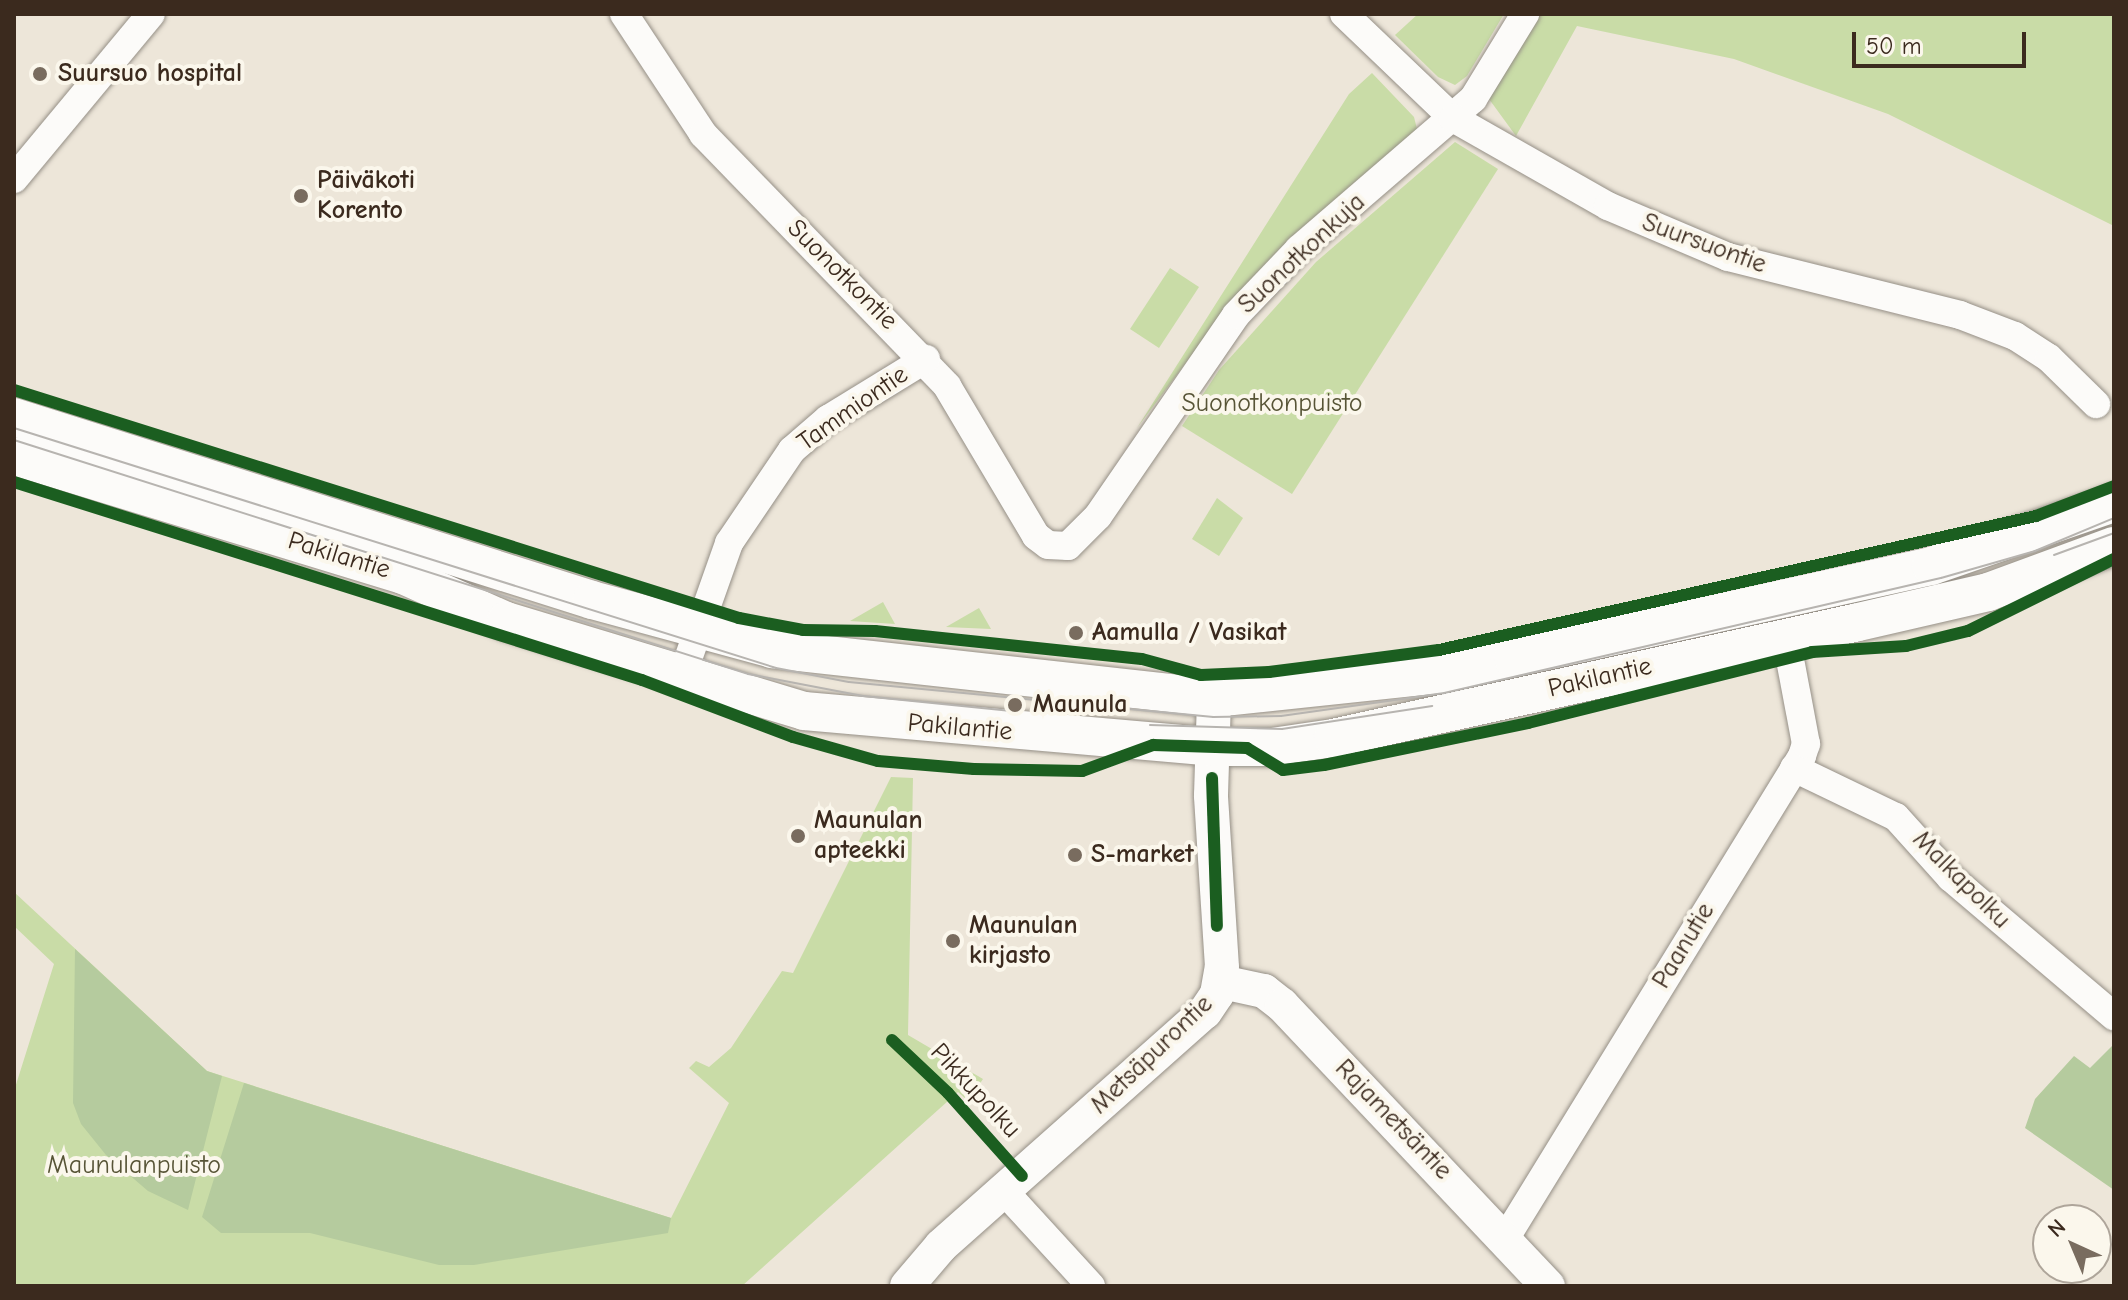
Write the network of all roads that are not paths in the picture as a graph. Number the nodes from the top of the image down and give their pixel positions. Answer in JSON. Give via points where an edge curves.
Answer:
{"nodes":[{"id":1,"x":151,"y":14,"type":"edge"},
{"id":2,"x":624,"y":14,"type":"edge"},
{"id":3,"x":1344,"y":14,"type":"edge"},
{"id":4,"x":1525,"y":14,"type":"edge"},
{"id":5,"x":1453,"y":118,"type":"junction"},
{"id":6,"x":14,"y":179,"type":"edge"},
{"id":7,"x":926,"y":359,"type":"junction"},
{"id":8,"x":2096,"y":404,"type":"dead end"},
{"id":9,"x":14,"y":417,"type":"edge"},
{"id":10,"x":14,"y":456,"type":"edge"},
{"id":11,"x":2114,"y":503,"type":"edge"},
{"id":12,"x":1048,"y":545,"type":"joint"},
{"id":13,"x":2114,"y":546,"type":"edge"},
{"id":14,"x":698,"y":629,"type":"junction"},
{"id":15,"x":1786,"y":638,"type":"junction"},
{"id":16,"x":682,"y":676,"type":"junction"},
{"id":17,"x":1214,"y":698,"type":"junction"},
{"id":18,"x":1212,"y":747,"type":"junction"},
{"id":19,"x":1794,"y":768,"type":"junction"},
{"id":20,"x":1222,"y":982,"type":"junction"},
{"id":21,"x":2114,"y":1016,"type":"edge"},
{"id":22,"x":1004,"y":1191,"type":"junction"},
{"id":23,"x":1505,"y":1239,"type":"junction"},
{"id":24,"x":907,"y":1286,"type":"edge"},
{"id":25,"x":1091,"y":1286,"type":"edge"},
{"id":26,"x":1548,"y":1286,"type":"edge"}],
"edges":[{"from":1,"to":6,"type":"street"},
{"from":2,"to":7,"type":"street","name":"Suonotkontie","via":[[703,134]]},
{"from":3,"to":5,"type":"street","name":"Suursuontie"},
{"from":4,"to":5,"type":"street","name":"Suonotkonkuja","via":[[1473,99]]},
{"from":5,"to":8,"type":"street","name":"Suursuontie","via":[[1534,168],[1675,237],[1827,286],[1960,315],[2015,336],[2049,358]]},
{"from":5,"to":12,"type":"street","name":"Suonotkonkuja","via":[[1276,271],[1210,349],[1079,540],[1068,546]]},
{"from":7,"to":12,"type":"street","name":"Suonotkontie","via":[[954,396],[1036,536]]},
{"from":7,"to":14,"type":"street","name":"Tammiontie","via":[[828,419],[792,450],[738,524]]},
{"from":9,"to":14,"type":"main road","name":"Pakilantie"},
{"from":10,"to":16,"type":"main road","name":"Pakilantie","via":[[403,575],[506,621]]},
{"from":11,"to":17,"type":"main road","name":"Pakilantie","via":[[1931,566],[1441,674]]},
{"from":13,"to":15,"type":"main road","name":"Pakilantie","via":[[1988,592]]},
{"from":14,"to":16,"type":"street","name":"Tammiontie"},
{"from":14,"to":17,"type":"main road","name":"Pakilantie","via":[[816,658]]},
{"from":15,"to":18,"type":"main road","name":"Pakilantie","via":[[1320,740]]},
{"from":15,"to":19,"type":"street","name":"Paanutie","via":[[1806,744]]},
{"from":16,"to":18,"type":"main road","name":"Pakilantie","via":[[834,717]]},
{"from":17,"to":18,"type":"street","name":"Metsäpurontie"},
{"from":18,"to":20,"type":"street","name":"Metsäpurontie"},
{"from":19,"to":21,"type":"street","name":"Malkapolku","via":[[1896,817],[1951,878]]},
{"from":19,"to":23,"type":"street","name":"Paanutie"},
{"from":20,"to":22,"type":"street","name":"Metsäpurontie","via":[[1205,1012]]},
{"from":20,"to":23,"type":"street","name":"Rajametsäntie","via":[[1274,997]]},
{"from":22,"to":24,"type":"street","name":"Metsäpurontie","via":[[930,1257]]},
{"from":22,"to":25,"type":"street"},
{"from":23,"to":26,"type":"street","name":"Rajametsäntie"}]}
